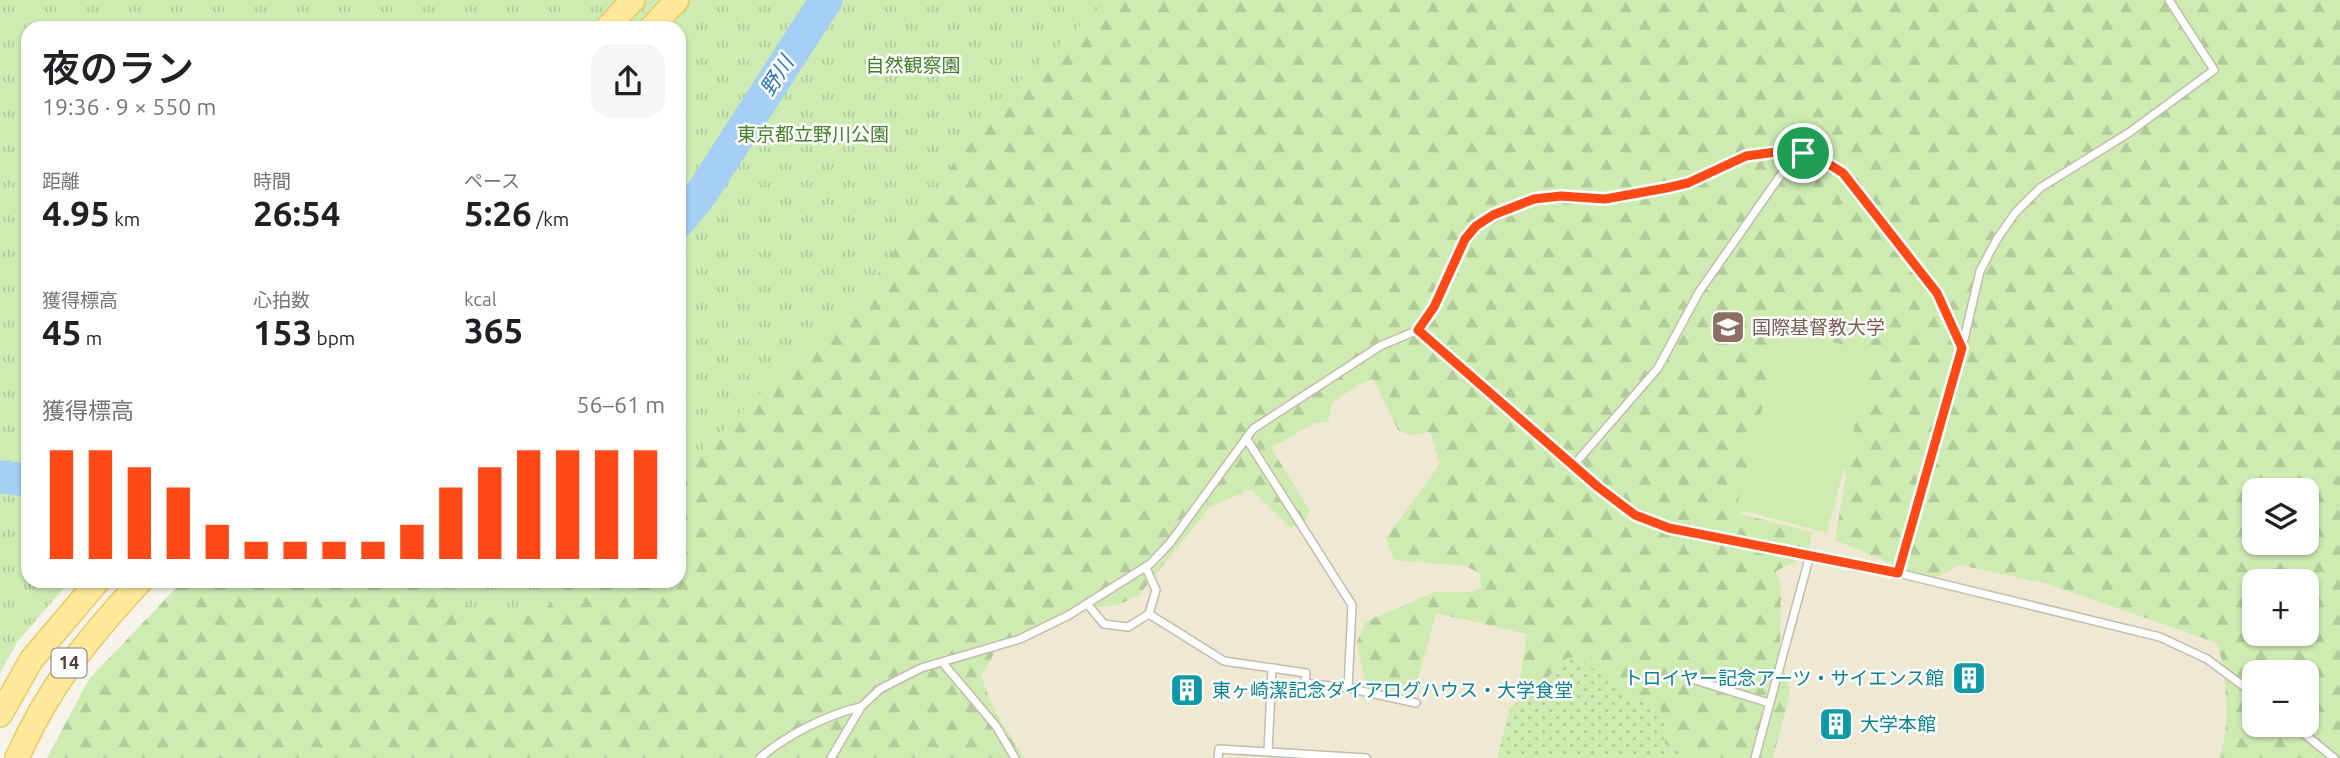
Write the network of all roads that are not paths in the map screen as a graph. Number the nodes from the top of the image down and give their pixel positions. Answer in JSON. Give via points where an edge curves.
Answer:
{"nodes":[{"id":1,"x":633,"y":0,"type":"edge"},
{"id":2,"x":677,"y":0,"type":"edge"},
{"id":3,"x":2169,"y":0,"type":"edge"},
{"id":4,"x":614,"y":21,"type":"edge"},
{"id":5,"x":658,"y":21,"type":"edge"},
{"id":6,"x":1803,"y":153,"type":"junction"},
{"id":7,"x":1418,"y":330,"type":"junction"},
{"id":8,"x":1962,"y":348,"type":"junction"},
{"id":9,"x":1246,"y":438,"type":"junction"},
{"id":10,"x":1573,"y":466,"type":"junction"},
{"id":11,"x":1810,"y":555,"type":"junction"},
{"id":12,"x":1146,"y":568,"type":"junction"},
{"id":13,"x":1898,"y":573,"type":"junction"},
{"id":14,"x":92,"y":588,"type":"edge"},
{"id":15,"x":135,"y":588,"type":"edge"},
{"id":16,"x":1088,"y":605,"type":"junction"},
{"id":17,"x":1149,"y":614,"type":"junction"},
{"id":18,"x":942,"y":662,"type":"junction"},
{"id":19,"x":1272,"y":668,"type":"junction"},
{"id":20,"x":1695,"y":680,"type":"dead end"},
{"id":21,"x":2242,"y":685,"type":"edge"},
{"id":22,"x":1348,"y":688,"type":"junction"},
{"id":23,"x":1416,"y":703,"type":"dead end"},
{"id":24,"x":1769,"y":704,"type":"junction"},
{"id":25,"x":861,"y":706,"type":"junction"},
{"id":26,"x":0,"y":715,"type":"edge"},
{"id":27,"x":2308,"y":737,"type":"edge"},
{"id":28,"x":1268,"y":751,"type":"junction"},
{"id":29,"x":17,"y":758,"type":"edge"},
{"id":30,"x":760,"y":758,"type":"edge"},
{"id":31,"x":831,"y":758,"type":"edge"},
{"id":32,"x":1015,"y":758,"type":"edge"},
{"id":33,"x":1218,"y":758,"type":"edge"},
{"id":34,"x":1366,"y":758,"type":"edge"},
{"id":35,"x":1755,"y":758,"type":"edge"},
{"id":36,"x":2334,"y":758,"type":"edge"}],
"edges":[{"from":1,"to":4,"type":"main road"},
{"from":2,"to":5,"type":"main road"},
{"from":3,"to":8,"type":"lane","via":[[2214,70],[2130,132],[2040,188],[2015,213],[1980,271]]},
{"from":6,"to":7,"type":"lane","via":[[1792,150],[1746,156],[1688,183],[1605,199],[1534,199],[1493,215],[1465,239],[1434,307]]},
{"from":6,"to":8,"type":"lane","via":[[1843,173],[1858,191],[1937,293]]},
{"from":6,"to":10,"type":"lane","via":[[1780,176],[1699,292],[1658,368]]},
{"from":7,"to":9,"type":"lane","via":[[1380,346],[1299,401],[1270,415]]},
{"from":7,"to":10,"type":"lane"},
{"from":8,"to":13,"type":"lane"},
{"from":9,"to":12,"type":"lane","via":[[1170,543]]},
{"from":9,"to":22,"type":"lane","via":[[1352,605]]},
{"from":10,"to":11,"type":"lane","via":[[1635,515],[1669,528]]},
{"from":11,"to":13,"type":"lane"},
{"from":11,"to":24,"type":"lane"},
{"from":12,"to":16,"type":"lane"},
{"from":12,"to":17,"type":"lane","via":[[1156,590]]},
{"from":13,"to":21,"type":"lane","via":[[2160,636],[2207,659]]},
{"from":14,"to":26,"type":"main road","number":"14","via":[[32,659]]},
{"from":15,"to":29,"type":"main road","number":"14","via":[[62,673]]},
{"from":16,"to":17,"type":"lane","via":[[1104,624],[1128,627]]},
{"from":16,"to":18,"type":"lane","via":[[1020,639]]},
{"from":17,"to":19,"type":"lane","via":[[1224,661]]},
{"from":18,"to":25,"type":"lane","via":[[880,689]]},
{"from":18,"to":32,"type":"lane","via":[[996,726]]},
{"from":19,"to":22,"type":"lane","via":[[1306,673],[1305,683]]},
{"from":19,"to":28,"type":"lane"},
{"from":20,"to":24,"type":"lane"},
{"from":22,"to":23,"type":"lane"},
{"from":24,"to":35,"type":"lane"},
{"from":25,"to":30,"type":"lane","via":[[777,744]]},
{"from":25,"to":31,"type":"lane"},
{"from":27,"to":36,"type":"lane"},
{"from":28,"to":33,"type":"lane","via":[[1219,749]]},
{"from":28,"to":34,"type":"lane"}]}
